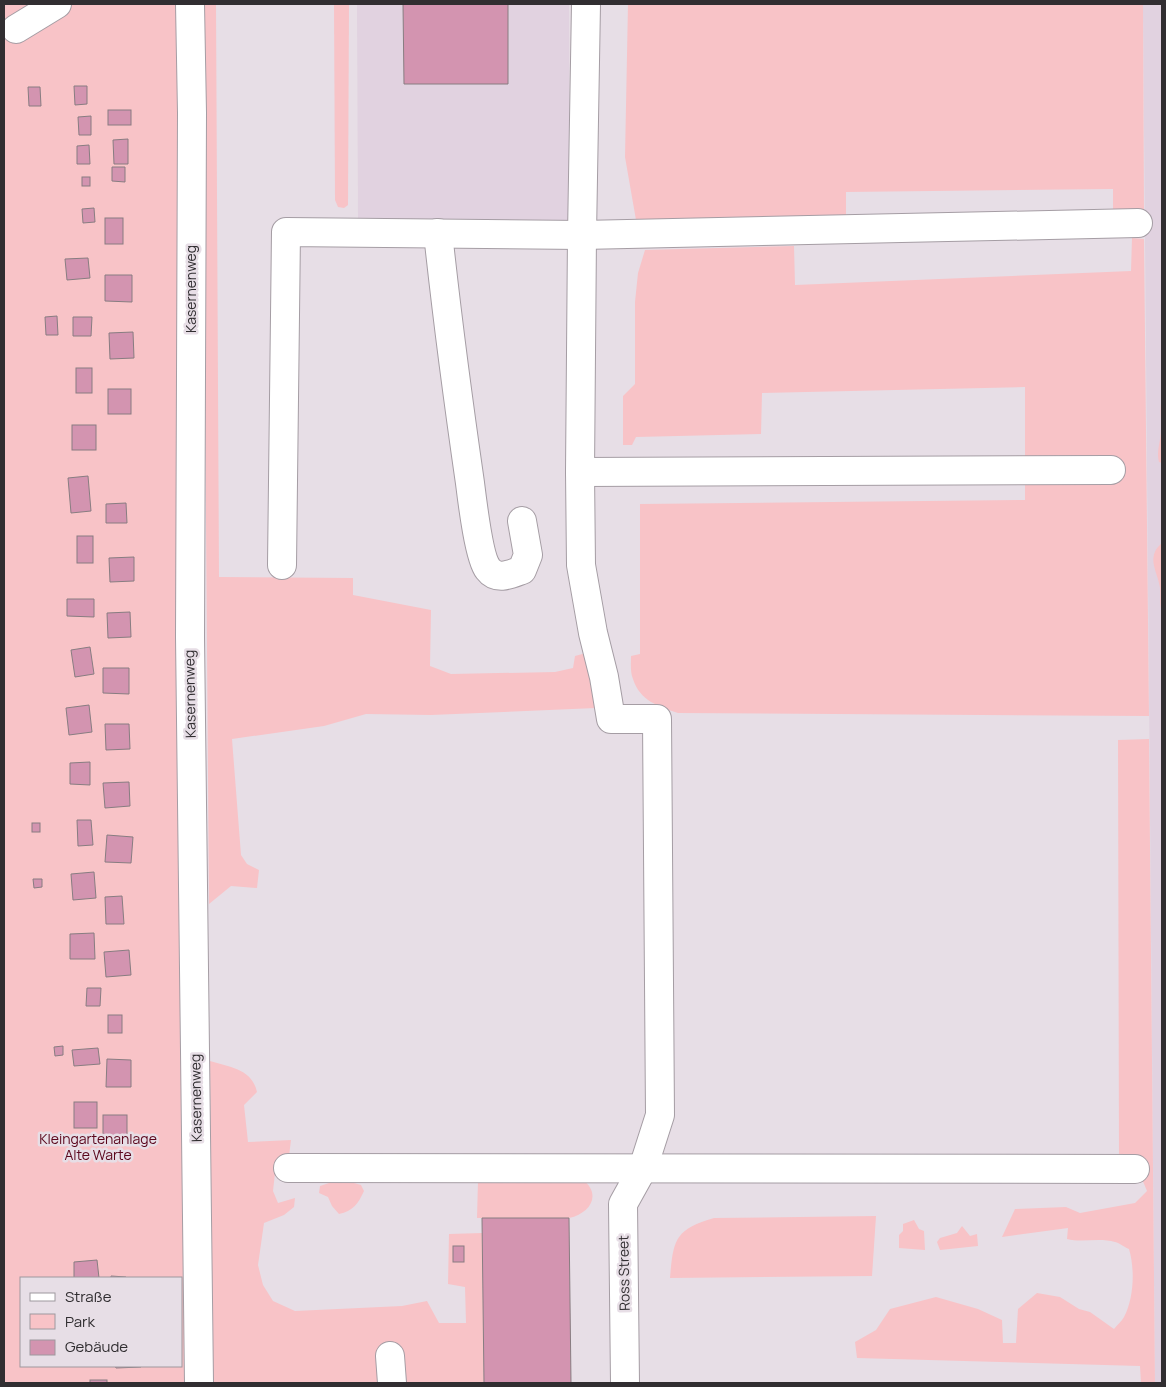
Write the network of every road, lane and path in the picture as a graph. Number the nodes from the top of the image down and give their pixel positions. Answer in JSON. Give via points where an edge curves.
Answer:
{"nodes":[{"id":1,"x":57,"y":4,"type":"edge"},
{"id":2,"x":190,"y":4,"type":"edge"},
{"id":3,"x":586,"y":4,"type":"edge"},
{"id":4,"x":16,"y":29,"type":"dead end"},
{"id":5,"x":1138,"y":223,"type":"dead end"},
{"id":6,"x":438,"y":233,"type":"junction"},
{"id":7,"x":582,"y":235,"type":"junction"},
{"id":8,"x":1111,"y":470,"type":"dead end"},
{"id":9,"x":580,"y":472,"type":"junction"},
{"id":10,"x":522,"y":520,"type":"dead end"},
{"id":11,"x":282,"y":565,"type":"dead end"},
{"id":12,"x":288,"y":1168,"type":"dead end"},
{"id":13,"x":643,"y":1168,"type":"junction"},
{"id":14,"x":1135,"y":1169,"type":"dead end"},
{"id":15,"x":390,"y":1356,"type":"dead end"},
{"id":16,"x":199,"y":1383,"type":"edge"},
{"id":17,"x":392,"y":1383,"type":"edge"},
{"id":18,"x":626,"y":1383,"type":"edge"}],
"edges":[{"from":1,"to":4,"type":"lane"},
{"from":2,"to":16,"type":"lane","name":"Kasernenweg","via":[[190,638]]},
{"from":3,"to":7,"type":"lane"},
{"from":5,"to":7,"type":"lane"},
{"from":6,"to":7,"type":"lane"},
{"from":6,"to":10,"type":"lane","via":[[473,505],[482,555],[487,569],[496,576],[508,576],[522,570],[528,555]]},
{"from":6,"to":11,"type":"lane","via":[[286,232]]},
{"from":7,"to":9,"type":"lane"},
{"from":8,"to":9,"type":"lane"},
{"from":9,"to":13,"type":"lane","name":"Ross Street","via":[[581,565],[611,719],[657,719],[660,1115]]},
{"from":12,"to":13,"type":"lane"},
{"from":13,"to":14,"type":"lane"},
{"from":13,"to":18,"type":"lane","name":"Ross Street","via":[[623,1204]]},
{"from":15,"to":17,"type":"lane"}]}
